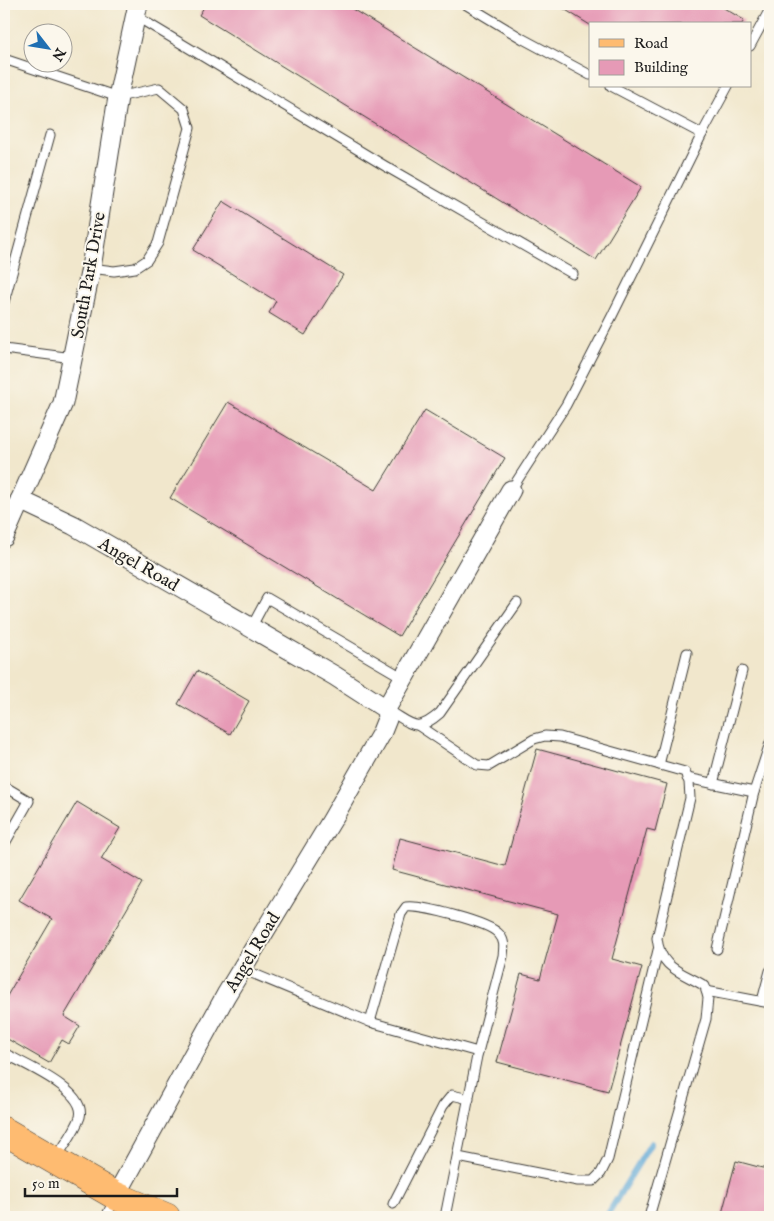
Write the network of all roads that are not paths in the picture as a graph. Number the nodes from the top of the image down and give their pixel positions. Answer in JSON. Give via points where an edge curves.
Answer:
{"nodes":[{"id":1,"x":465,"y":4,"type":"edge"},
{"id":2,"x":770,"y":9,"type":"edge"},
{"id":3,"x":136,"y":10,"type":"edge"},
{"id":4,"x":752,"y":42,"type":"edge"},
{"id":5,"x":4,"y":60,"type":"edge"},
{"id":6,"x":589,"y":74,"type":"edge"},
{"id":7,"x":615,"y":88,"type":"edge"},
{"id":8,"x":727,"y":88,"type":"edge"},
{"id":9,"x":118,"y":97,"type":"junction"},
{"id":10,"x":702,"y":134,"type":"junction"},
{"id":11,"x":50,"y":135,"type":"dead end"},
{"id":12,"x":91,"y":268,"type":"junction"},
{"id":13,"x":572,"y":274,"type":"dead end"},
{"id":14,"x":4,"y":302,"type":"edge"},
{"id":15,"x":4,"y":349,"type":"edge"},
{"id":16,"x":73,"y":358,"type":"junction"},
{"id":17,"x":511,"y":490,"type":"joint"},
{"id":18,"x":20,"y":500,"type":"junction"},
{"id":19,"x":4,"y":536,"type":"edge"},
{"id":20,"x":516,"y":603,"type":"dead end"},
{"id":21,"x":251,"y":628,"type":"junction"},
{"id":22,"x":687,"y":653,"type":"dead end"},
{"id":23,"x":742,"y":671,"type":"dead end"},
{"id":24,"x":402,"y":677,"type":"junction"},
{"id":25,"x":386,"y":708,"type":"junction"},
{"id":26,"x":419,"y":726,"type":"junction"},
{"id":27,"x":770,"y":743,"type":"edge"},
{"id":28,"x":767,"y":763,"type":"edge"},
{"id":29,"x":659,"y":765,"type":"junction"},
{"id":30,"x":687,"y":778,"type":"junction"},
{"id":31,"x":713,"y":784,"type":"junction"},
{"id":32,"x":4,"y":786,"type":"edge"},
{"id":33,"x":754,"y":792,"type":"junction"},
{"id":34,"x":4,"y":845,"type":"edge"},
{"id":35,"x":658,"y":950,"type":"junction"},
{"id":36,"x":717,"y":950,"type":"dead end"},
{"id":37,"x":242,"y":969,"type":"junction"},
{"id":38,"x":770,"y":971,"type":"edge"},
{"id":39,"x":706,"y":991,"type":"junction"},
{"id":40,"x":766,"y":1002,"type":"edge"},
{"id":41,"x":370,"y":1022,"type":"junction"},
{"id":42,"x":478,"y":1052,"type":"junction"},
{"id":43,"x":4,"y":1053,"type":"edge"},
{"id":44,"x":469,"y":1098,"type":"junction"},
{"id":45,"x":4,"y":1131,"type":"edge"},
{"id":46,"x":458,"y":1157,"type":"junction"},
{"id":47,"x":55,"y":1161,"type":"junction"},
{"id":48,"x":393,"y":1204,"type":"dead end"},
{"id":49,"x":111,"y":1207,"type":"edge"},
{"id":50,"x":166,"y":1217,"type":"edge"},
{"id":51,"x":445,"y":1217,"type":"edge"},
{"id":52,"x":649,"y":1217,"type":"edge"}],
"edges":[{"from":1,"to":6,"type":"lane"},
{"from":2,"to":4,"type":"lane"},
{"from":3,"to":9,"type":"street","name":"South Park Drive"},
{"from":3,"to":13,"type":"lane","via":[[384,166]]},
{"from":5,"to":9,"type":"lane"},
{"from":7,"to":10,"type":"lane"},
{"from":8,"to":10,"type":"lane"},
{"from":9,"to":12,"type":"street","name":"South Park Drive"},
{"from":9,"to":12,"type":"lane","via":[[159,88],[184,109],[190,128],[158,243],[147,260],[135,268],[114,271]]},
{"from":10,"to":17,"type":"lane","via":[[566,405]]},
{"from":11,"to":14,"type":"lane"},
{"from":12,"to":16,"type":"street","name":"South Park Drive"},
{"from":15,"to":16,"type":"lane"},
{"from":16,"to":18,"type":"street","name":"South Park Drive","via":[[63,403]]},
{"from":17,"to":24,"type":"street","name":"Angel Road"},
{"from":18,"to":19,"type":"street","name":"South Park Drive"},
{"from":18,"to":21,"type":"street","name":"Angel Road","via":[[73,525]]},
{"from":20,"to":26,"type":"lane","via":[[440,713],[427,725]]},
{"from":21,"to":24,"type":"lane","via":[[267,598]]},
{"from":21,"to":25,"type":"street","name":"Angel Road"},
{"from":22,"to":29,"type":"lane"},
{"from":23,"to":31,"type":"lane"},
{"from":24,"to":25,"type":"street","name":"Angel Road"},
{"from":25,"to":26,"type":"lane"},
{"from":25,"to":37,"type":"street","name":"Angel Road","via":[[387,719],[381,734]]},
{"from":26,"to":29,"type":"lane","via":[[476,765],[489,766],[534,739],[545,736],[560,737]]},
{"from":27,"to":28,"type":"lane"},
{"from":28,"to":33,"type":"lane"},
{"from":29,"to":30,"type":"lane","via":[[685,772]]},
{"from":30,"to":31,"type":"lane"},
{"from":30,"to":35,"type":"lane","via":[[690,798]]},
{"from":31,"to":33,"type":"lane"},
{"from":32,"to":34,"type":"lane","via":[[29,801]]},
{"from":33,"to":36,"type":"lane"},
{"from":35,"to":39,"type":"lane","via":[[663,960],[705,986]]},
{"from":35,"to":46,"type":"lane","via":[[608,1158],[601,1173],[593,1181],[578,1180]]},
{"from":37,"to":41,"type":"lane"},
{"from":37,"to":49,"type":"street","name":"Angel Road"},
{"from":38,"to":40,"type":"lane"},
{"from":39,"to":40,"type":"lane"},
{"from":39,"to":52,"type":"lane","via":[[706,1019]]},
{"from":41,"to":42,"type":"lane"},
{"from":41,"to":42,"type":"lane","via":[[401,914],[406,907],[415,905],[486,925],[498,932],[504,942]]},
{"from":42,"to":44,"type":"lane"},
{"from":43,"to":47,"type":"lane","via":[[67,1088],[79,1103],[80,1116]]},
{"from":44,"to":46,"type":"lane"},
{"from":44,"to":48,"type":"lane","via":[[452,1095],[443,1106]]},
{"from":45,"to":47,"type":"main road"},
{"from":46,"to":51,"type":"lane"},
{"from":47,"to":49,"type":"main road"},
{"from":49,"to":50,"type":"main road"}]}
